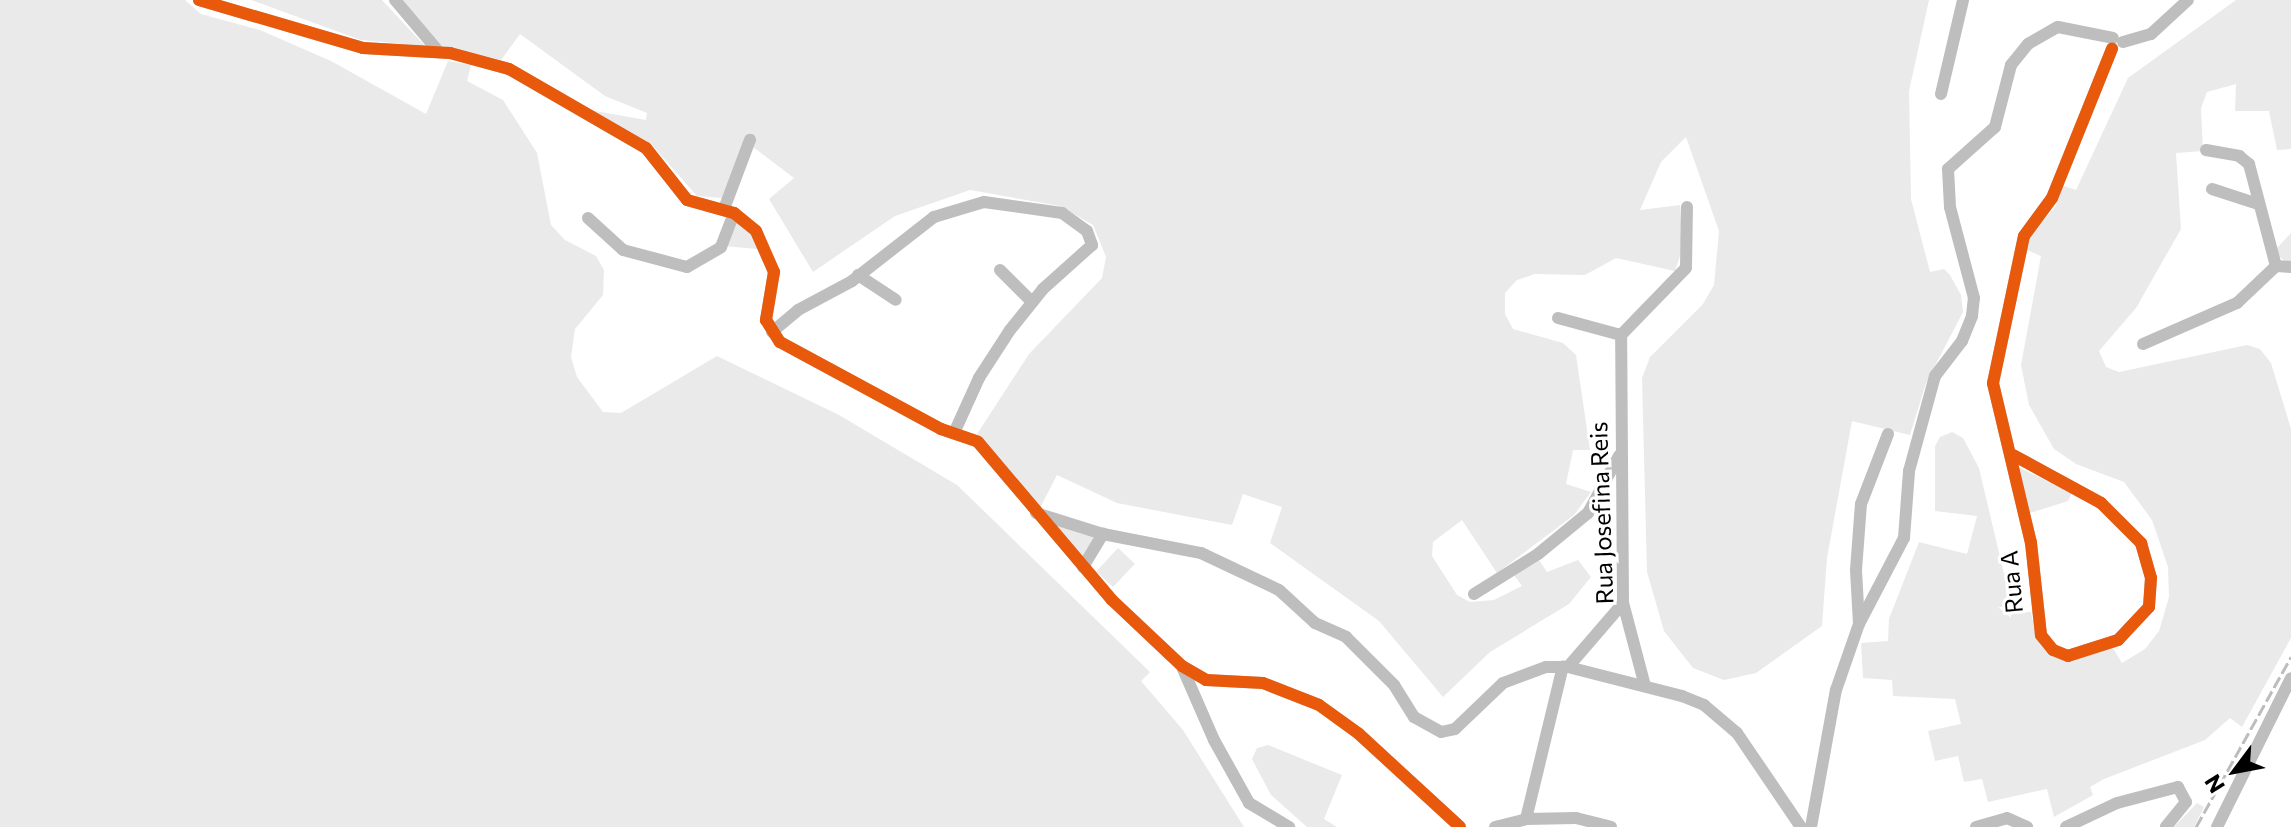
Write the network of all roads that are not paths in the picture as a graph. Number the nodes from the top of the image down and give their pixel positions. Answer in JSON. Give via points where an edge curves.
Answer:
{"nodes":[{"id":1,"x":199,"y":0,"type":"edge"},
{"id":2,"x":240,"y":0,"type":"edge"},
{"id":3,"x":395,"y":0,"type":"edge"},
{"id":4,"x":1963,"y":0,"type":"edge"},
{"id":5,"x":2188,"y":0,"type":"edge"},
{"id":6,"x":252,"y":13,"type":"junction"},
{"id":7,"x":2116,"y":43,"type":"junction"},
{"id":8,"x":444,"y":52,"type":"junction"},
{"id":9,"x":1941,"y":94,"type":"dead end"},
{"id":10,"x":750,"y":140,"type":"dead end"},
{"id":11,"x":2206,"y":150,"type":"dead end"},
{"id":12,"x":2212,"y":189,"type":"dead end"},
{"id":13,"x":2258,"y":204,"type":"junction"},
{"id":14,"x":1687,"y":207,"type":"dead end"},
{"id":15,"x":729,"y":211,"type":"junction"},
{"id":16,"x":588,"y":218,"type":"dead end"},
{"id":17,"x":2276,"y":266,"type":"junction"},
{"id":18,"x":2291,"y":267,"type":"edge"},
{"id":19,"x":1000,"y":270,"type":"dead end"},
{"id":20,"x":858,"y":275,"type":"junction"},
{"id":21,"x":896,"y":300,"type":"dead end"},
{"id":22,"x":1032,"y":302,"type":"junction"},
{"id":23,"x":1558,"y":318,"type":"dead end"},
{"id":24,"x":772,"y":332,"type":"junction"},
{"id":25,"x":1621,"y":335,"type":"junction"},
{"id":26,"x":2143,"y":344,"type":"dead end"},
{"id":27,"x":955,"y":431,"type":"junction"},
{"id":28,"x":1888,"y":434,"type":"dead end"},
{"id":29,"x":1620,"y":454,"type":"junction"},
{"id":30,"x":2013,"y":455,"type":"junction"},
{"id":31,"x":1036,"y":513,"type":"junction"},
{"id":32,"x":1103,"y":534,"type":"junction"},
{"id":33,"x":1083,"y":567,"type":"junction"},
{"id":34,"x":1474,"y":594,"type":"dead end"},
{"id":35,"x":1623,"y":603,"type":"junction"},
{"id":36,"x":1859,"y":624,"type":"junction"},
{"id":37,"x":1182,"y":666,"type":"junction"},
{"id":38,"x":1566,"y":666,"type":"junction"},
{"id":39,"x":2291,"y":678,"type":"edge"},
{"id":40,"x":1645,"y":686,"type":"junction"},
{"id":41,"x":1526,"y":819,"type":"junction"},
{"id":42,"x":1289,"y":827,"type":"edge"},
{"id":43,"x":1460,"y":827,"type":"edge"},
{"id":44,"x":1495,"y":827,"type":"edge"},
{"id":45,"x":1611,"y":827,"type":"edge"},
{"id":46,"x":1801,"y":827,"type":"edge"},
{"id":47,"x":1811,"y":827,"type":"edge"},
{"id":48,"x":1976,"y":827,"type":"edge"},
{"id":49,"x":2027,"y":827,"type":"edge"},
{"id":50,"x":2066,"y":827,"type":"edge"},
{"id":51,"x":2166,"y":827,"type":"edge"},
{"id":52,"x":2217,"y":827,"type":"edge"}],
"edges":[{"from":1,"to":6,"type":"street"},
{"from":2,"to":6,"type":"street"},
{"from":3,"to":8,"type":"street"},
{"from":4,"to":9,"type":"street"},
{"from":5,"to":7,"type":"street","via":[[2151,34]]},
{"from":6,"to":8,"type":"street","via":[[363,48]]},
{"from":7,"to":30,"type":"street","name":"Rua A","via":[[2052,198],[2023,240],[1993,379]]},
{"from":7,"to":36,"type":"street","via":[[2058,27],[2028,44],[2011,65],[1995,127],[1948,169],[1950,207],[1974,298],[1972,316],[1962,341],[1935,376],[1909,471],[1904,538]]},
{"from":8,"to":15,"type":"street","via":[[518,73],[650,151],[687,200]]},
{"from":10,"to":15,"type":"street"},
{"from":11,"to":13,"type":"street","via":[[2246,160]]},
{"from":12,"to":13,"type":"street"},
{"from":13,"to":17,"type":"street"},
{"from":14,"to":25,"type":"street","via":[[1686,268]]},
{"from":15,"to":16,"type":"street","via":[[721,247],[687,267],[623,250]]},
{"from":15,"to":24,"type":"street","via":[[755,229],[771,260],[774,280],[765,315]]},
{"from":17,"to":18,"type":"street"},
{"from":17,"to":26,"type":"street","via":[[2237,303]]},
{"from":19,"to":22,"type":"street"},
{"from":20,"to":21,"type":"street"},
{"from":20,"to":22,"type":"street","via":[[934,217],[984,202],[1023,211],[1056,211],[1087,231],[1092,242]]},
{"from":20,"to":24,"type":"street"},
{"from":22,"to":27,"type":"street","via":[[979,378]]},
{"from":23,"to":25,"type":"street"},
{"from":24,"to":27,"type":"street","via":[[784,345],[941,429]]},
{"from":25,"to":29,"type":"street","name":"Rua Josefina Reis"},
{"from":27,"to":31,"type":"street","via":[[982,445]]},
{"from":28,"to":36,"type":"street","via":[[1861,504]]},
{"from":29,"to":34,"type":"street","via":[[1588,513],[1538,554]]},
{"from":29,"to":35,"type":"street","name":"Rua Josefina Reis"},
{"from":30,"to":30,"type":"street","name":"Rua A","via":[[2041,635],[2053,650],[2068,656],[2118,640],[2149,607],[2150,570],[2141,543],[2101,503]]},
{"from":31,"to":32,"type":"street"},
{"from":31,"to":33,"type":"street"},
{"from":32,"to":33,"type":"street"},
{"from":32,"to":38,"type":"street","via":[[1201,553],[1279,590],[1315,623],[1346,637],[1394,685],[1414,717],[1441,732],[1455,729],[1514,676]]},
{"from":33,"to":37,"type":"street"},
{"from":35,"to":38,"type":"street"},
{"from":35,"to":40,"type":"street","name":"Rua Josefina Reis"},
{"from":36,"to":47,"type":"street","via":[[1836,690]]},
{"from":37,"to":42,"type":"street","via":[[1208,729],[1249,803]]},
{"from":37,"to":43,"type":"street","via":[[1206,680],[1263,683],[1319,705],[1359,734]]},
{"from":38,"to":40,"type":"street"},
{"from":38,"to":41,"type":"street"},
{"from":39,"to":52,"type":"street"},
{"from":40,"to":46,"type":"street","via":[[1704,705],[1725,721]]},
{"from":41,"to":44,"type":"street"},
{"from":41,"to":45,"type":"street","via":[[1576,818]]},
{"from":48,"to":49,"type":"street","via":[[2007,818]]},
{"from":50,"to":51,"type":"street","via":[[2117,803],[2180,788],[2186,799]]}]}
